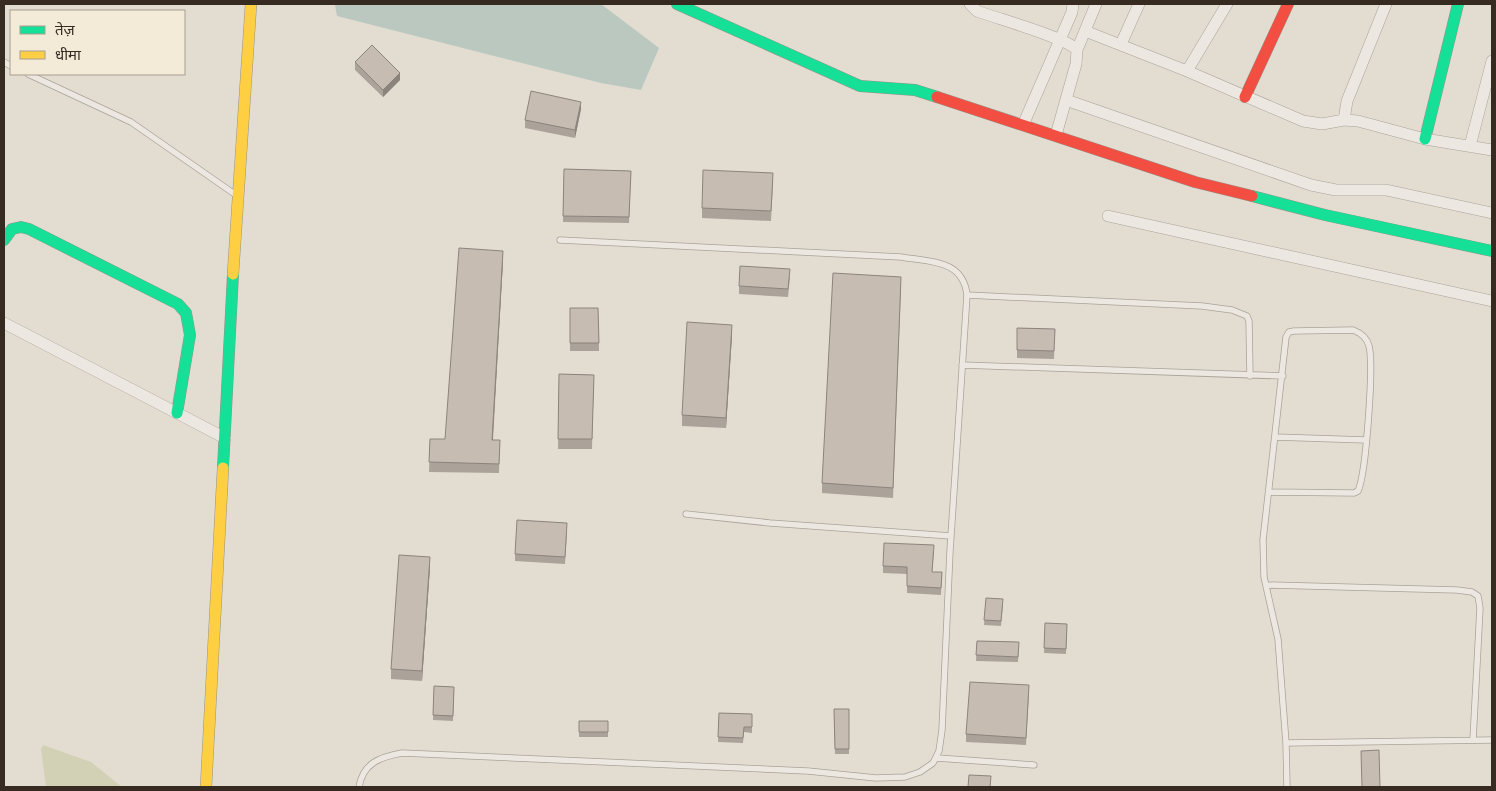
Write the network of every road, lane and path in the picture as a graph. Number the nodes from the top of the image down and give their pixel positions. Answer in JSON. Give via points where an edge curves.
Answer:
{"nodes":[{"id":1,"x":251,"y":4,"type":"edge"},
{"id":2,"x":677,"y":4,"type":"edge"},
{"id":3,"x":970,"y":4,"type":"edge"},
{"id":4,"x":1073,"y":4,"type":"edge"},
{"id":5,"x":1083,"y":4,"type":"edge"},
{"id":6,"x":1139,"y":4,"type":"edge"},
{"id":7,"x":1227,"y":4,"type":"edge"},
{"id":8,"x":1288,"y":4,"type":"edge"},
{"id":9,"x":1386,"y":4,"type":"edge"},
{"id":10,"x":1458,"y":4,"type":"edge"},
{"id":11,"x":1095,"y":6,"type":"edge"},
{"id":12,"x":1085,"y":31,"type":"junction"},
{"id":13,"x":1059,"y":39,"type":"junction"},
{"id":14,"x":1121,"y":44,"type":"junction"},
{"id":15,"x":1078,"y":50,"type":"junction"},
{"id":16,"x":1492,"y":61,"type":"edge"},
{"id":17,"x":1187,"y":71,"type":"junction"},
{"id":18,"x":30,"y":75,"type":"edge"},
{"id":19,"x":1245,"y":96,"type":"junction"},
{"id":20,"x":1066,"y":100,"type":"junction"},
{"id":21,"x":1344,"y":120,"type":"junction"},
{"id":22,"x":1024,"y":125,"type":"junction"},
{"id":23,"x":1056,"y":135,"type":"junction"},
{"id":24,"x":1425,"y":139,"type":"junction"},
{"id":25,"x":1470,"y":146,"type":"junction"},
{"id":26,"x":1492,"y":150,"type":"edge"},
{"id":27,"x":238,"y":196,"type":"junction"},
{"id":28,"x":1492,"y":213,"type":"edge"},
{"id":29,"x":1108,"y":216,"type":"dead end"},
{"id":30,"x":4,"y":240,"type":"edge"},
{"id":31,"x":560,"y":240,"type":"dead end"},
{"id":32,"x":1492,"y":251,"type":"edge"},
{"id":33,"x":967,"y":295,"type":"junction"},
{"id":34,"x":1492,"y":301,"type":"edge"},
{"id":35,"x":4,"y":322,"type":"edge"},
{"id":36,"x":962,"y":365,"type":"junction"},
{"id":37,"x":1250,"y":376,"type":"junction"},
{"id":38,"x":1283,"y":376,"type":"junction"},
{"id":39,"x":178,"y":412,"type":"junction"},
{"id":40,"x":1275,"y":437,"type":"junction"},
{"id":41,"x":225,"y":438,"type":"junction"},
{"id":42,"x":1366,"y":440,"type":"junction"},
{"id":43,"x":1269,"y":492,"type":"junction"},
{"id":44,"x":686,"y":514,"type":"dead end"},
{"id":45,"x":951,"y":536,"type":"junction"},
{"id":46,"x":1266,"y":585,"type":"junction"},
{"id":47,"x":1473,"y":740,"type":"junction"},
{"id":48,"x":1492,"y":740,"type":"edge"},
{"id":49,"x":1286,"y":743,"type":"junction"},
{"id":50,"x":937,"y":758,"type":"junction"},
{"id":51,"x":1034,"y":765,"type":"dead end"},
{"id":52,"x":206,"y":787,"type":"edge"},
{"id":53,"x":359,"y":787,"type":"edge"},
{"id":54,"x":1287,"y":787,"type":"edge"}],
"edges":[{"from":1,"to":27,"type":"street"},
{"from":2,"to":22,"type":"street","via":[[860,86],[878,90],[915,90]]},
{"from":3,"to":13,"type":"street","via":[[977,11]]},
{"from":4,"to":13,"type":"street"},
{"from":5,"to":11,"type":"street"},
{"from":6,"to":14,"type":"street"},
{"from":7,"to":17,"type":"street"},
{"from":8,"to":19,"type":"street"},
{"from":9,"to":21,"type":"street","via":[[1347,101]]},
{"from":10,"to":24,"type":"street"},
{"from":11,"to":12,"type":"street"},
{"from":12,"to":14,"type":"street"},
{"from":12,"to":15,"type":"street"},
{"from":13,"to":15,"type":"street"},
{"from":13,"to":22,"type":"street"},
{"from":14,"to":17,"type":"street"},
{"from":15,"to":20,"type":"street"},
{"from":16,"to":25,"type":"street"},
{"from":17,"to":19,"type":"street"},
{"from":18,"to":27,"type":"lane","via":[[137,126]]},
{"from":19,"to":21,"type":"street","via":[[1309,123]]},
{"from":20,"to":23,"type":"street"},
{"from":20,"to":28,"type":"street","via":[[1311,185],[1336,190],[1386,190]]},
{"from":21,"to":24,"type":"street","via":[[1374,124]]},
{"from":22,"to":23,"type":"street"},
{"from":23,"to":32,"type":"street","via":[[1195,182]]},
{"from":24,"to":25,"type":"street"},
{"from":25,"to":26,"type":"street"},
{"from":27,"to":41,"type":"street"},
{"from":29,"to":34,"type":"street"},
{"from":30,"to":39,"type":"street","via":[[12,229],[29,229],[178,304],[186,313],[190,335]]},
{"from":31,"to":33,"type":"lane","via":[[901,258],[950,267],[962,276]]},
{"from":33,"to":36,"type":"lane"},
{"from":33,"to":37,"type":"lane","via":[[1232,310],[1247,316],[1249,321]]},
{"from":35,"to":39,"type":"street"},
{"from":36,"to":37,"type":"lane"},
{"from":36,"to":45,"type":"lane"},
{"from":37,"to":38,"type":"lane"},
{"from":38,"to":40,"type":"lane"},
{"from":38,"to":42,"type":"lane","via":[[1289,332],[1353,330],[1363,336],[1368,342],[1370,355]]},
{"from":39,"to":41,"type":"street"},
{"from":40,"to":42,"type":"lane"},
{"from":40,"to":43,"type":"lane"},
{"from":41,"to":52,"type":"street"},
{"from":42,"to":43,"type":"lane","via":[[1359,488],[1354,493]]},
{"from":43,"to":46,"type":"lane","via":[[1263,540]]},
{"from":44,"to":45,"type":"lane"},
{"from":45,"to":50,"type":"lane","via":[[942,730]]},
{"from":46,"to":47,"type":"lane","via":[[1457,590],[1478,596]]},
{"from":46,"to":49,"type":"lane","via":[[1278,639]]},
{"from":47,"to":48,"type":"lane"},
{"from":47,"to":49,"type":"lane"},
{"from":49,"to":54,"type":"lane"},
{"from":50,"to":51,"type":"lane"},
{"from":50,"to":53,"type":"lane","via":[[920,772],[905,777],[876,778],[808,771],[402,753],[370,763]]}]}
